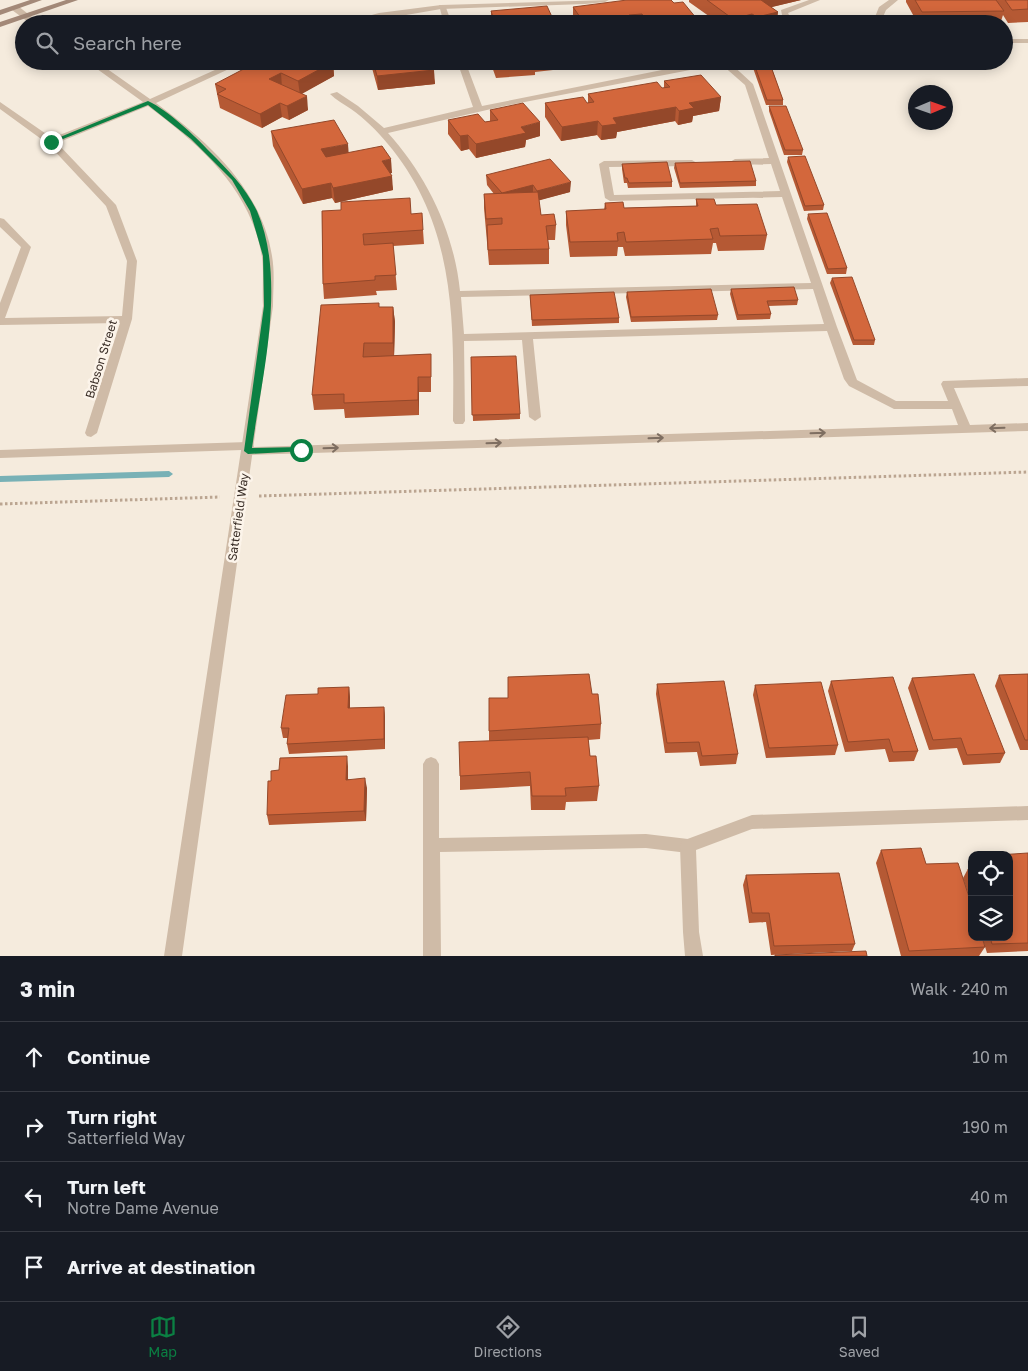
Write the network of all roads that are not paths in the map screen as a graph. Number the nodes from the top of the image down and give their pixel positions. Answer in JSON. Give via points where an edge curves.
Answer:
{"nodes":[{"id":1,"x":38,"y":0,"type":"edge"},
{"id":2,"x":74,"y":0,"type":"edge"},
{"id":3,"x":606,"y":0,"type":"edge"},
{"id":4,"x":816,"y":0,"type":"edge"},
{"id":5,"x":892,"y":0,"type":"edge"},
{"id":6,"x":442,"y":7,"type":"junction"},
{"id":7,"x":15,"y":8,"type":"junction"},
{"id":8,"x":0,"y":13,"type":"edge"},
{"id":9,"x":26,"y":15,"type":"edge"},
{"id":10,"x":30,"y":15,"type":"edge"},
{"id":11,"x":383,"y":15,"type":"edge"},
{"id":12,"x":445,"y":15,"type":"edge"},
{"id":13,"x":785,"y":15,"type":"edge"},
{"id":14,"x":880,"y":15,"type":"edge"},
{"id":15,"x":15,"y":20,"type":"edge"},
{"id":16,"x":0,"y":25,"type":"edge"},
{"id":17,"x":1013,"y":41,"type":"edge"},
{"id":18,"x":1028,"y":41,"type":"edge"},
{"id":19,"x":102,"y":70,"type":"edge"},
{"id":20,"x":222,"y":70,"type":"edge"},
{"id":21,"x":464,"y":70,"type":"edge"},
{"id":22,"x":676,"y":70,"type":"edge"},
{"id":23,"x":733,"y":70,"type":"edge"},
{"id":24,"x":334,"y":94,"type":"dead end"},
{"id":25,"x":148,"y":103,"type":"junction"},
{"id":26,"x":2,"y":108,"type":"edge"},
{"id":27,"x":478,"y":108,"type":"junction"},
{"id":28,"x":383,"y":132,"type":"junction"},
{"id":29,"x":51,"y":142,"type":"junction"},
{"id":30,"x":775,"y":161,"type":"junction"},
{"id":31,"x":727,"y":162,"type":"edge"},
{"id":32,"x":699,"y":163,"type":"edge"},
{"id":33,"x":786,"y":194,"type":"junction"},
{"id":34,"x":0,"y":221,"type":"edge"},
{"id":35,"x":818,"y":286,"type":"junction"},
{"id":36,"x":457,"y":294,"type":"junction"},
{"id":37,"x":0,"y":318,"type":"edge"},
{"id":38,"x":127,"y":319,"type":"junction"},
{"id":39,"x":0,"y":322,"type":"edge"},
{"id":40,"x":831,"y":327,"type":"junction"},
{"id":41,"x":528,"y":336,"type":"junction"},
{"id":42,"x":459,"y":338,"type":"junction"},
{"id":43,"x":1028,"y":382,"type":"edge"},
{"id":44,"x":956,"y":405,"type":"junction"},
{"id":45,"x":535,"y":417,"type":"dead end"},
{"id":46,"x":459,"y":421,"type":"dead end"},
{"id":47,"x":1028,"y":427,"type":"edge"},
{"id":48,"x":966,"y":429,"type":"junction"},
{"id":49,"x":91,"y":433,"type":"dead end"},
{"id":50,"x":248,"y":448,"type":"junction"},
{"id":51,"x":0,"y":454,"type":"edge"},
{"id":52,"x":431,"y":764,"type":"dead end"},
{"id":53,"x":1028,"y":813,"type":"edge"},
{"id":54,"x":432,"y":845,"type":"junction"},
{"id":55,"x":688,"y":846,"type":"junction"},
{"id":56,"x":173,"y":956,"type":"edge"},
{"id":57,"x":432,"y":956,"type":"edge"},
{"id":58,"x":694,"y":956,"type":"edge"}],
"edges":[{"from":1,"to":7,"type":"street"},
{"from":2,"to":10,"type":"street"},
{"from":3,"to":6,"type":"street","via":[[529,6]]},
{"from":4,"to":13,"type":"street","via":[[784,12]]},
{"from":5,"to":14,"type":"street"},
{"from":6,"to":11,"type":"street"},
{"from":6,"to":12,"type":"street"},
{"from":7,"to":8,"type":"street"},
{"from":7,"to":9,"type":"street"},
{"from":15,"to":16,"type":"street"},
{"from":17,"to":18,"type":"street"},
{"from":19,"to":25,"type":"street","name":"Satterfield Way"},
{"from":20,"to":25,"type":"street"},
{"from":21,"to":27,"type":"street"},
{"from":22,"to":27,"type":"street"},
{"from":23,"to":30,"type":"street","via":[[748,84]]},
{"from":24,"to":28,"type":"street","via":[[352,104]]},
{"from":25,"to":29,"type":"street"},
{"from":25,"to":50,"type":"street","name":"Satterfield Way","via":[[194,138],[234,179],[254,211],[266,256],[268,306]]},
{"from":26,"to":29,"type":"street","name":"Babson Street"},
{"from":27,"to":28,"type":"street"},
{"from":28,"to":36,"type":"street","via":[[430,198],[444,231]]},
{"from":29,"to":38,"type":"street","name":"Babson Street","via":[[111,205],[132,260]]},
{"from":30,"to":31,"type":"street"},
{"from":30,"to":33,"type":"street"},
{"from":32,"to":33,"type":"street","via":[[604,164],[610,198]]},
{"from":33,"to":35,"type":"street"},
{"from":34,"to":37,"type":"street","via":[[26,247]]},
{"from":35,"to":36,"type":"street"},
{"from":35,"to":40,"type":"street"},
{"from":36,"to":42,"type":"street"},
{"from":38,"to":39,"type":"street"},
{"from":38,"to":49,"type":"street","name":"Babson Street"},
{"from":40,"to":41,"type":"street"},
{"from":40,"to":44,"type":"street","via":[[854,383],[894,405]]},
{"from":41,"to":42,"type":"street"},
{"from":41,"to":45,"type":"street"},
{"from":42,"to":46,"type":"street"},
{"from":43,"to":44,"type":"street","via":[[947,384]]},
{"from":44,"to":48,"type":"street"},
{"from":47,"to":48,"type":"street","one_way":true},
{"from":50,"to":48,"type":"street","one_way":true},
{"from":50,"to":51,"type":"street"},
{"from":50,"to":56,"type":"street","name":"Satterfield Way"},
{"from":52,"to":54,"type":"street"},
{"from":53,"to":55,"type":"street","via":[[752,822]]},
{"from":54,"to":55,"type":"street","via":[[646,841]]},
{"from":54,"to":57,"type":"street"},
{"from":55,"to":58,"type":"street"}]}
